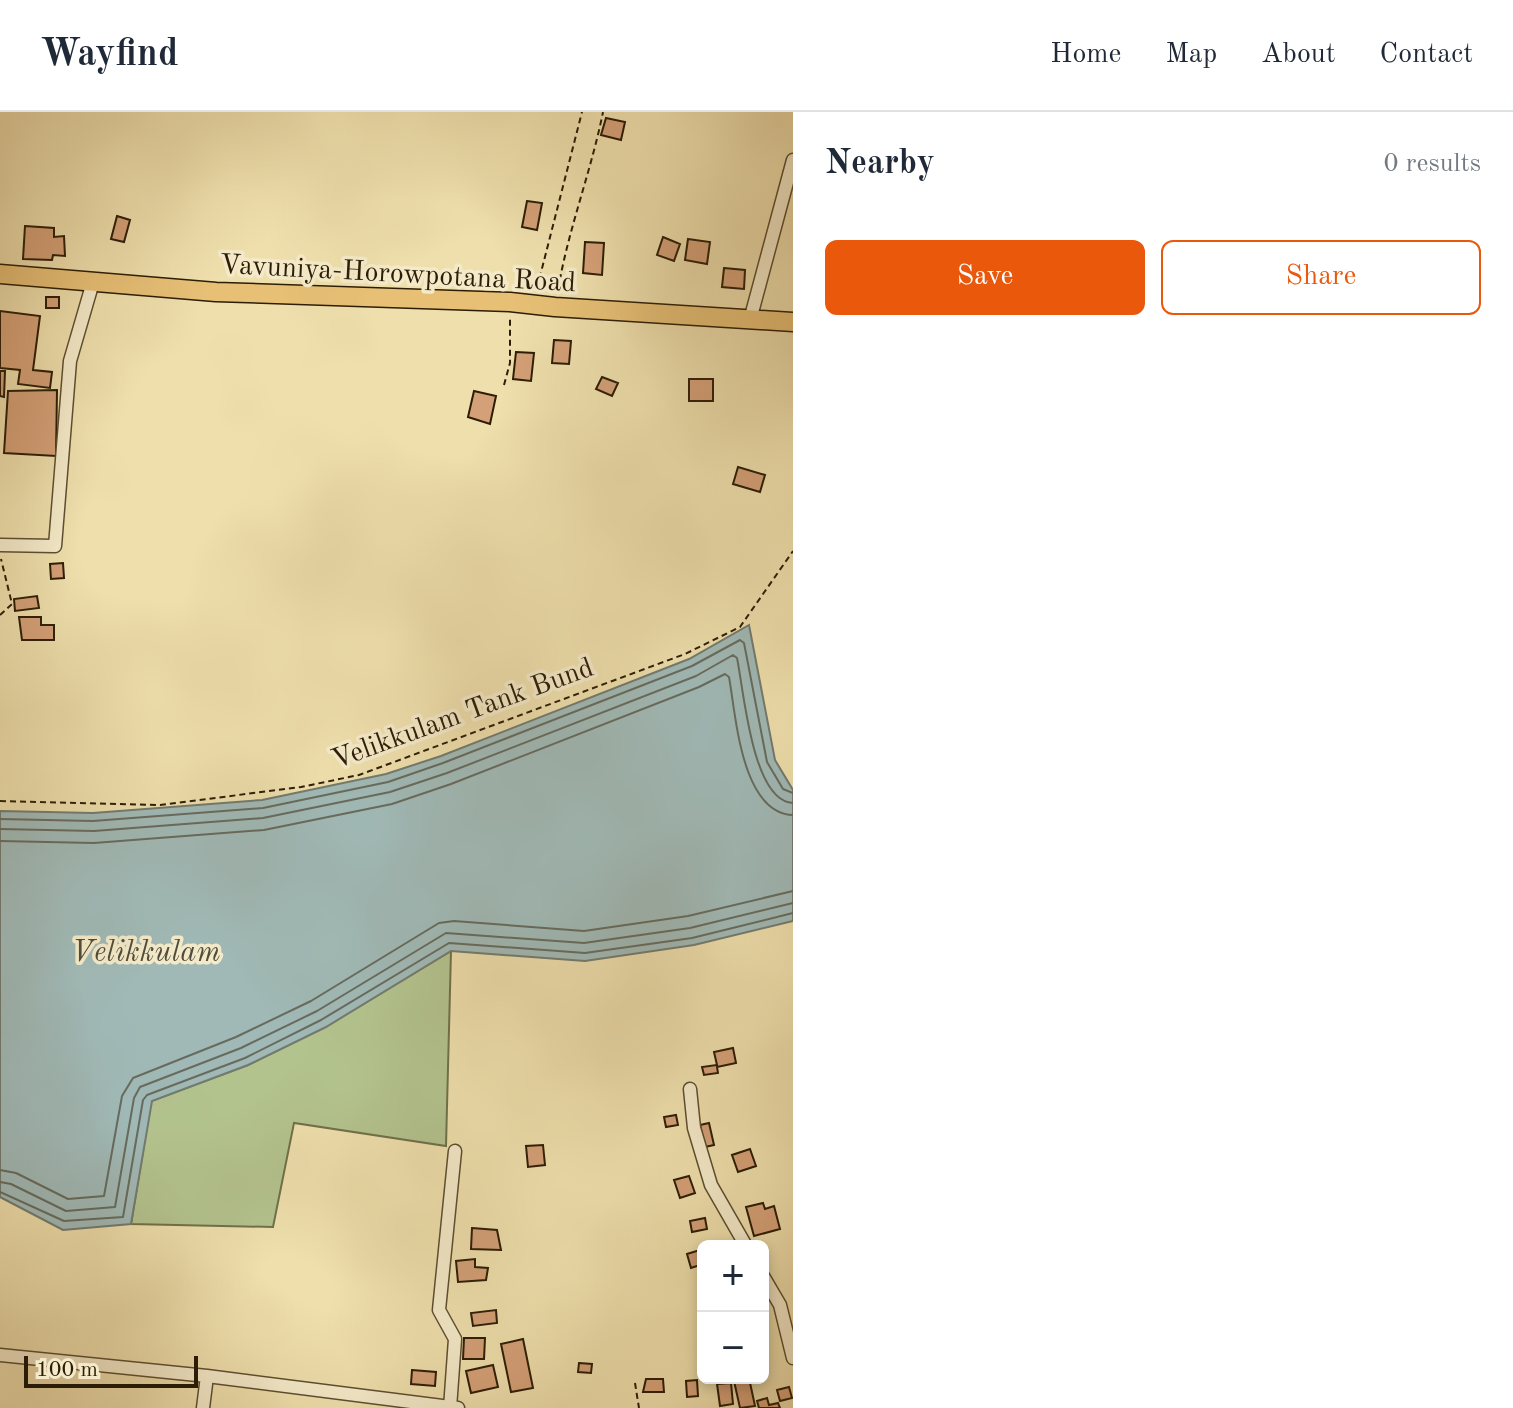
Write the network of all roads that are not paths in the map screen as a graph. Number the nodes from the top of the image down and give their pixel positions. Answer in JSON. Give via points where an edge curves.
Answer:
{"nodes":[{"id":1,"x":793,"y":160,"type":"edge"},
{"id":2,"x":0,"y":274,"type":"edge"},
{"id":3,"x":93,"y":282,"type":"junction"},
{"id":4,"x":750,"y":320,"type":"junction"},
{"id":5,"x":793,"y":322,"type":"edge"},
{"id":6,"x":0,"y":545,"type":"edge"},
{"id":7,"x":690,"y":1089,"type":"dead end"},
{"id":8,"x":455,"y":1151,"type":"dead end"},
{"id":9,"x":743,"y":1240,"type":"edge"},
{"id":10,"x":769,"y":1283,"type":"edge"},
{"id":11,"x":786,"y":1304,"type":"edge"},
{"id":12,"x":0,"y":1355,"type":"edge"},
{"id":13,"x":793,"y":1358,"type":"edge"},
{"id":14,"x":207,"y":1376,"type":"junction"},
{"id":15,"x":203,"y":1408,"type":"edge"},
{"id":16,"x":451,"y":1408,"type":"edge"},
{"id":17,"x":458,"y":1408,"type":"edge"}],
"edges":[{"from":1,"to":4,"type":"street"},
{"from":2,"to":3,"type":"highway","name":"Vavuniya-Horowpotana Road"},
{"from":3,"to":4,"type":"highway","name":"Vavuniya-Horowpotana Road","via":[[216,292],[510,302]]},
{"from":3,"to":6,"type":"street","via":[[70,361],[55,546]]},
{"from":4,"to":5,"type":"highway","name":"Vavuniya-Horowpotana Road"},
{"from":7,"to":9,"type":"street","via":[[694,1128],[711,1185]]},
{"from":8,"to":16,"type":"street","via":[[439,1310],[455,1339]]},
{"from":10,"to":11,"type":"street"},
{"from":11,"to":13,"type":"street"},
{"from":12,"to":14,"type":"street"},
{"from":14,"to":15,"type":"street"},
{"from":14,"to":16,"type":"street"},
{"from":16,"to":17,"type":"street"}]}
